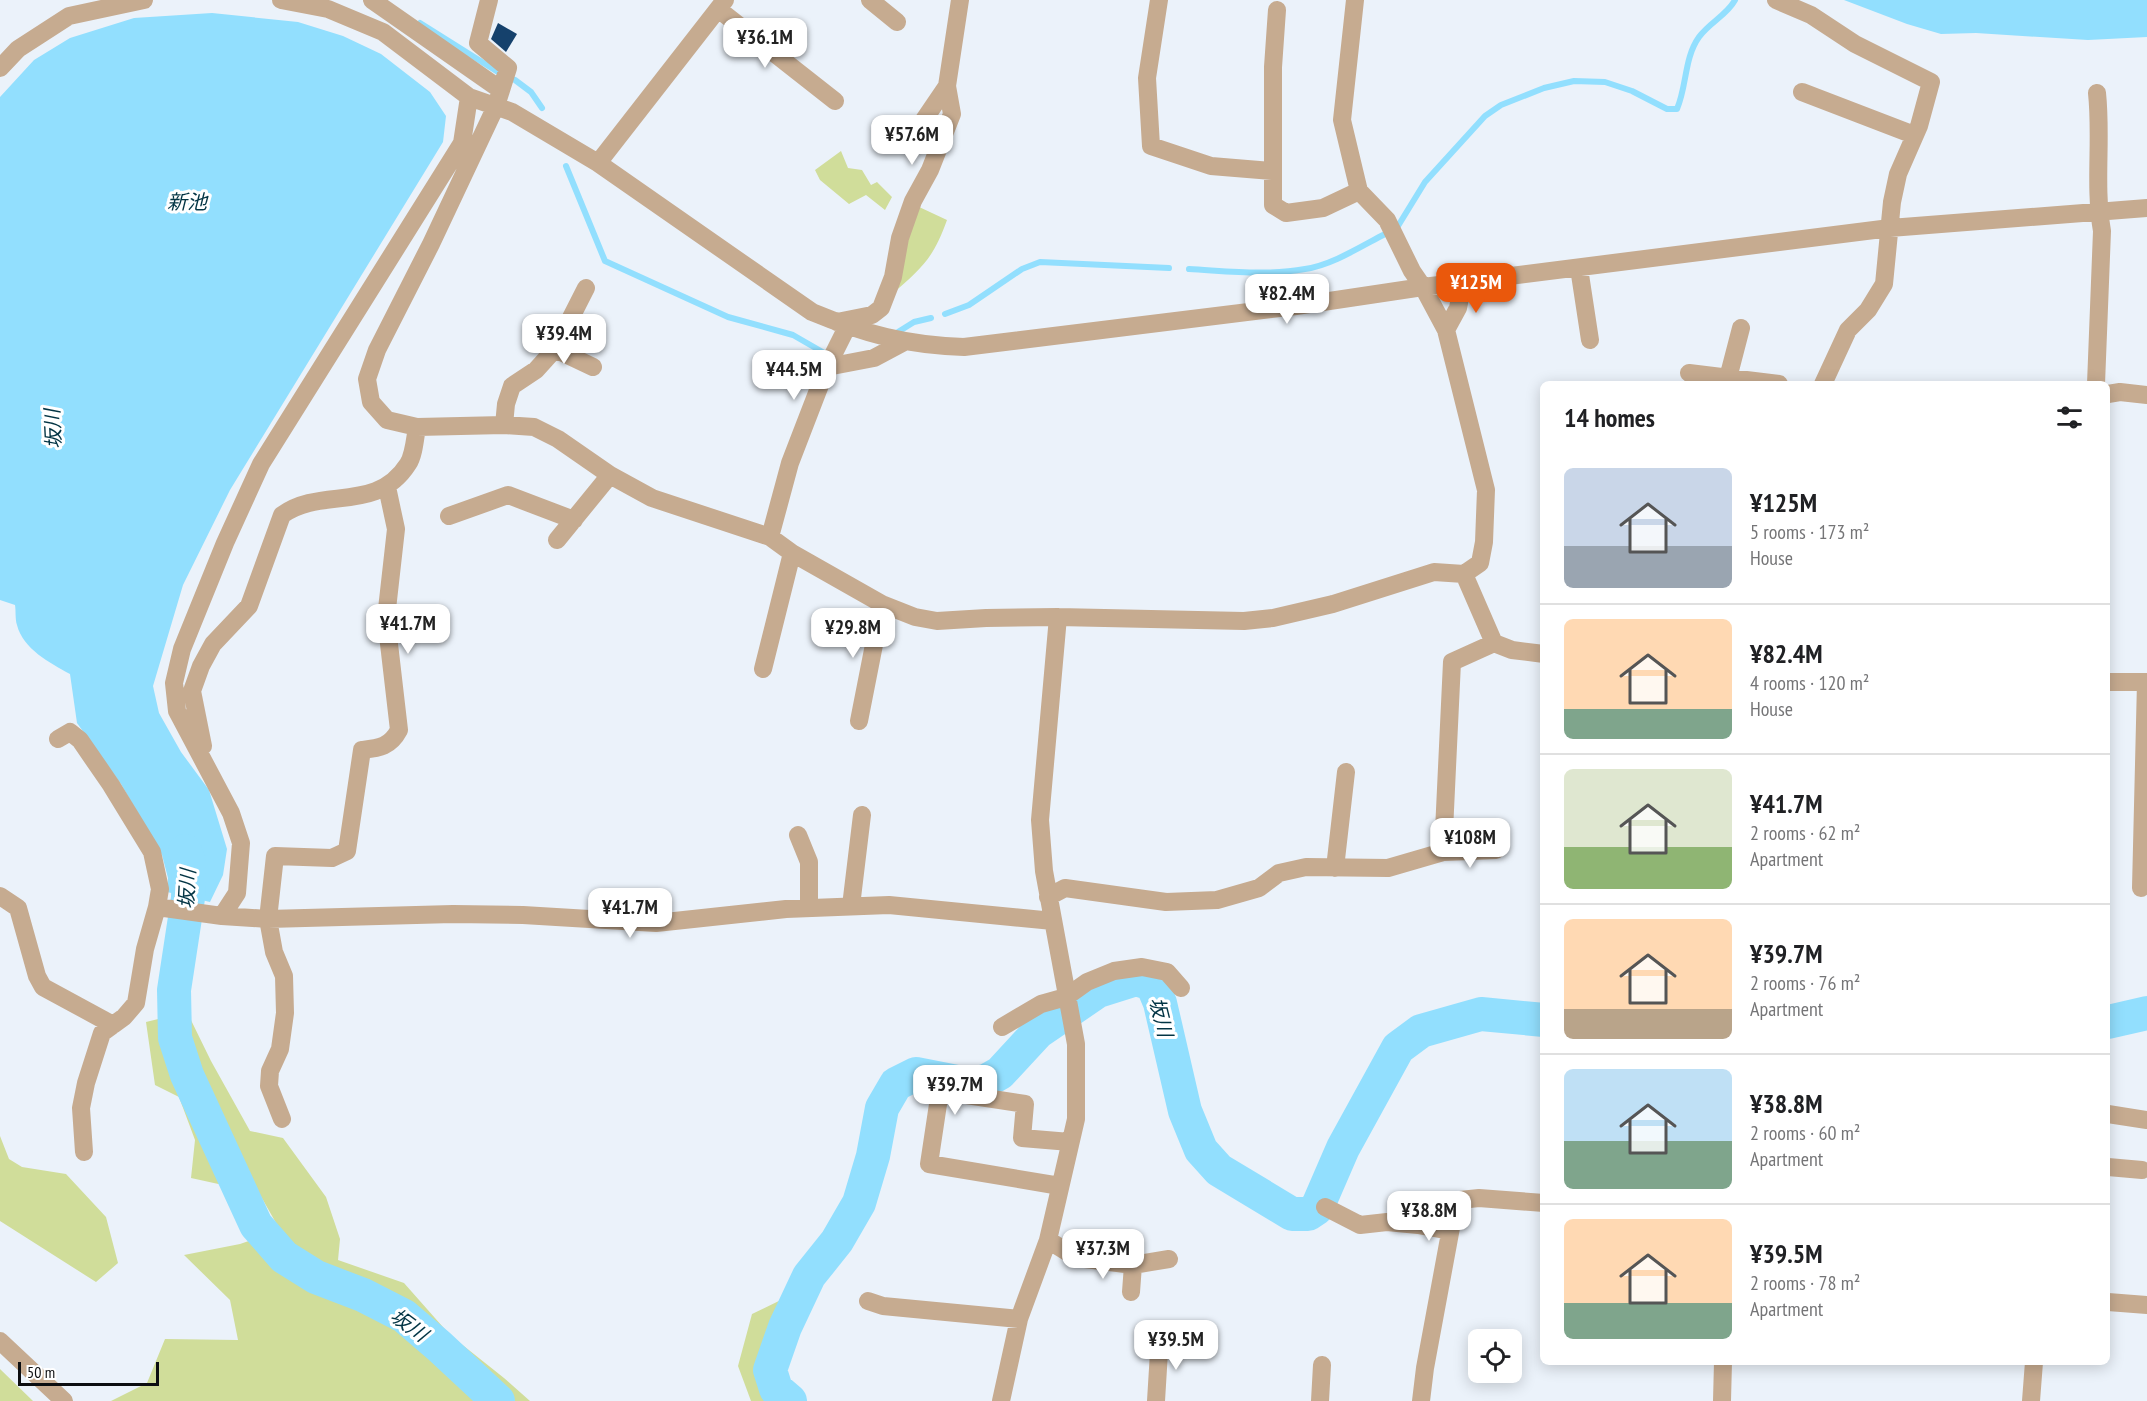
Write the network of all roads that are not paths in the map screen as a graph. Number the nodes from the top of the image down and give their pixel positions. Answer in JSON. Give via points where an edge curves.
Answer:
{"nodes":[{"id":1,"x":144,"y":0,"type":"edge"},
{"id":2,"x":281,"y":0,"type":"edge"},
{"id":3,"x":372,"y":0,"type":"edge"},
{"id":4,"x":489,"y":0,"type":"edge"},
{"id":5,"x":870,"y":0,"type":"edge"},
{"id":6,"x":960,"y":0,"type":"edge"},
{"id":7,"x":1159,"y":0,"type":"edge"},
{"id":8,"x":1355,"y":0,"type":"edge"},
{"id":9,"x":1776,"y":0,"type":"edge"},
{"id":10,"x":722,"y":4,"type":"edge"},
{"id":11,"x":1277,"y":10,"type":"dead end"},
{"id":12,"x":897,"y":22,"type":"dead end"},
{"id":13,"x":0,"y":68,"type":"edge"},
{"id":14,"x":947,"y":86,"type":"junction"},
{"id":15,"x":1802,"y":92,"type":"dead end"},
{"id":16,"x":2097,"y":93,"type":"dead end"},
{"id":17,"x":469,"y":97,"type":"junction"},
{"id":18,"x":499,"y":98,"type":"junction"},
{"id":19,"x":835,"y":101,"type":"dead end"},
{"id":20,"x":928,"y":115,"type":"junction"},
{"id":21,"x":944,"y":132,"type":"junction"},
{"id":22,"x":915,"y":134,"type":"dead end"},
{"id":23,"x":1914,"y":135,"type":"junction"},
{"id":24,"x":598,"y":163,"type":"junction"},
{"id":25,"x":1272,"y":171,"type":"junction"},
{"id":26,"x":1359,"y":191,"type":"junction"},
{"id":27,"x":2147,"y":208,"type":"edge"},
{"id":28,"x":2098,"y":212,"type":"junction"},
{"id":29,"x":1890,"y":228,"type":"junction"},
{"id":30,"x":1579,"y":268,"type":"junction"},
{"id":31,"x":1463,"y":282,"type":"junction"},
{"id":32,"x":1423,"y":287,"type":"junction"},
{"id":33,"x":586,"y":288,"type":"dead end"},
{"id":34,"x":842,"y":325,"type":"junction"},
{"id":35,"x":1741,"y":328,"type":"dead end"},
{"id":36,"x":1446,"y":330,"type":"junction"},
{"id":37,"x":1590,"y":340,"type":"dead end"},
{"id":38,"x":904,"y":342,"type":"junction"},
{"id":39,"x":555,"y":349,"type":"junction"},
{"id":40,"x":592,"y":366,"type":"dead end"},
{"id":41,"x":827,"y":367,"type":"junction"},
{"id":42,"x":1689,"y":373,"type":"dead end"},
{"id":43,"x":1728,"y":378,"type":"junction"},
{"id":44,"x":1754,"y":381,"type":"edge"},
{"id":45,"x":1824,"y":381,"type":"edge"},
{"id":46,"x":2096,"y":381,"type":"edge"},
{"id":47,"x":2110,"y":394,"type":"edge"},
{"id":48,"x":2147,"y":395,"type":"edge"},
{"id":49,"x":504,"y":425,"type":"junction"},
{"id":50,"x":417,"y":427,"type":"junction"},
{"id":51,"x":609,"y":475,"type":"junction"},
{"id":52,"x":387,"y":487,"type":"junction"},
{"id":53,"x":449,"y":516,"type":"dead end"},
{"id":54,"x":574,"y":520,"type":"junction"},
{"id":55,"x":770,"y":537,"type":"junction"},
{"id":56,"x":557,"y":540,"type":"dead end"},
{"id":57,"x":792,"y":553,"type":"junction"},
{"id":58,"x":1464,"y":573,"type":"junction"},
{"id":59,"x":882,"y":604,"type":"junction"},
{"id":60,"x":1058,"y":617,"type":"junction"},
{"id":61,"x":1494,"y":643,"type":"junction"},
{"id":62,"x":1540,"y":654,"type":"edge"},
{"id":63,"x":764,"y":669,"type":"dead end"},
{"id":64,"x":2110,"y":682,"type":"edge"},
{"id":65,"x":2146,"y":682,"type":"edge"},
{"id":66,"x":859,"y":721,"type":"dead end"},
{"id":67,"x":58,"y":739,"type":"dead end"},
{"id":68,"x":207,"y":767,"type":"junction"},
{"id":69,"x":1346,"y":772,"type":"dead end"},
{"id":70,"x":862,"y":815,"type":"dead end"},
{"id":71,"x":798,"y":835,"type":"dead end"},
{"id":72,"x":1496,"y":850,"type":"dead end"},
{"id":73,"x":1443,"y":852,"type":"junction"},
{"id":74,"x":1335,"y":868,"type":"junction"},
{"id":75,"x":2141,"y":888,"type":"dead end"},
{"id":76,"x":0,"y":897,"type":"edge"},
{"id":77,"x":1048,"y":897,"type":"junction"},
{"id":78,"x":851,"y":906,"type":"junction"},
{"id":79,"x":159,"y":908,"type":"junction"},
{"id":80,"x":809,"y":908,"type":"junction"},
{"id":81,"x":215,"y":916,"type":"junction"},
{"id":82,"x":268,"y":919,"type":"junction"},
{"id":83,"x":1053,"y":921,"type":"junction"},
{"id":84,"x":1181,"y":988,"type":"dead end"},
{"id":85,"x":1067,"y":1001,"type":"junction"},
{"id":86,"x":113,"y":1025,"type":"junction"},
{"id":87,"x":1002,"y":1027,"type":"dead end"},
{"id":88,"x":2110,"y":1114,"type":"edge"},
{"id":89,"x":282,"y":1119,"type":"dead end"},
{"id":90,"x":2147,"y":1120,"type":"edge"},
{"id":91,"x":1070,"y":1142,"type":"junction"},
{"id":92,"x":84,"y":1152,"type":"dead end"},
{"id":93,"x":2110,"y":1167,"type":"edge"},
{"id":94,"x":2142,"y":1170,"type":"dead end"},
{"id":95,"x":1060,"y":1186,"type":"junction"},
{"id":96,"x":1540,"y":1203,"type":"edge"},
{"id":97,"x":1325,"y":1207,"type":"dead end"},
{"id":98,"x":1450,"y":1231,"type":"junction"},
{"id":99,"x":1048,"y":1240,"type":"junction"},
{"id":100,"x":1169,"y":1259,"type":"dead end"},
{"id":101,"x":1133,"y":1265,"type":"junction"},
{"id":102,"x":1131,"y":1292,"type":"dead end"},
{"id":103,"x":868,"y":1301,"type":"dead end"},
{"id":104,"x":2110,"y":1302,"type":"edge"},
{"id":105,"x":2147,"y":1305,"type":"edge"},
{"id":106,"x":1019,"y":1319,"type":"junction"},
{"id":107,"x":1164,"y":1335,"type":"dead end"},
{"id":108,"x":0,"y":1341,"type":"edge"},
{"id":109,"x":1322,"y":1365,"type":"dead end"},
{"id":110,"x":1723,"y":1365,"type":"edge"},
{"id":111,"x":2034,"y":1365,"type":"edge"},
{"id":112,"x":64,"y":1401,"type":"edge"},
{"id":113,"x":1001,"y":1401,"type":"edge"},
{"id":114,"x":1156,"y":1401,"type":"edge"},
{"id":115,"x":1320,"y":1401,"type":"edge"},
{"id":116,"x":1421,"y":1401,"type":"edge"},
{"id":117,"x":1722,"y":1401,"type":"edge"},
{"id":118,"x":2031,"y":1401,"type":"edge"}],
"edges":[{"from":1,"to":13,"type":"street","via":[[69,16],[18,49]]},
{"from":2,"to":17,"type":"street","via":[[327,9],[382,32]]},
{"from":3,"to":18,"type":"street"},
{"from":4,"to":18,"type":"street","via":[[478,43],[508,68]]},
{"from":5,"to":12,"type":"street"},
{"from":6,"to":14,"type":"street"},
{"from":7,"to":25,"type":"street","via":[[1147,78],[1151,146],[1211,166]]},
{"from":8,"to":26,"type":"street","via":[[1342,120]]},
{"from":9,"to":23,"type":"street","via":[[1811,15],[1855,44],[1932,82]]},
{"from":10,"to":19,"type":"street"},
{"from":10,"to":24,"type":"street"},
{"from":11,"to":25,"type":"street"},
{"from":14,"to":20,"type":"street"},
{"from":14,"to":21,"type":"street","via":[[952,114]]},
{"from":15,"to":23,"type":"street"},
{"from":16,"to":28,"type":"street"},
{"from":17,"to":18,"type":"street"},
{"from":17,"to":68,"type":"street","via":[[462,143],[261,464],[182,649],[174,683],[177,711]]},
{"from":18,"to":24,"type":"street","via":[[512,112]]},
{"from":18,"to":50,"type":"street","via":[[377,350],[367,379],[370,402],[387,420]]},
{"from":20,"to":21,"type":"street"},
{"from":20,"to":22,"type":"street"},
{"from":21,"to":34,"type":"street","via":[[913,201],[881,308]]},
{"from":23,"to":29,"type":"street","via":[[1898,174]]},
{"from":24,"to":34,"type":"street","via":[[812,312]]},
{"from":25,"to":26,"type":"street","via":[[1273,205],[1286,213],[1323,208]]},
{"from":26,"to":32,"type":"street","via":[[1387,220]]},
{"from":27,"to":28,"type":"street"},
{"from":28,"to":29,"type":"street"},
{"from":28,"to":46,"type":"street","via":[[2102,231]]},
{"from":29,"to":30,"type":"street"},
{"from":29,"to":45,"type":"street","via":[[1884,284],[1868,310],[1848,330]]},
{"from":30,"to":31,"type":"street"},
{"from":30,"to":37,"type":"street"},
{"from":31,"to":32,"type":"street"},
{"from":31,"to":36,"type":"street","via":[[1458,308]]},
{"from":32,"to":36,"type":"street"},
{"from":32,"to":38,"type":"street","via":[[964,347]]},
{"from":33,"to":39,"type":"street"},
{"from":34,"to":38,"type":"street"},
{"from":34,"to":41,"type":"street"},
{"from":35,"to":43,"type":"street"},
{"from":36,"to":58,"type":"street","via":[[1486,490],[1480,563]]},
{"from":38,"to":41,"type":"street","via":[[874,358]]},
{"from":39,"to":40,"type":"street"},
{"from":39,"to":49,"type":"street","via":[[536,370],[512,386]]},
{"from":41,"to":55,"type":"street","via":[[789,463]]},
{"from":42,"to":43,"type":"street"},
{"from":43,"to":44,"type":"street"},
{"from":47,"to":48,"type":"street"},
{"from":49,"to":50,"type":"street"},
{"from":49,"to":51,"type":"street","via":[[534,427]]},
{"from":50,"to":52,"type":"street","via":[[409,463]]},
{"from":51,"to":54,"type":"street"},
{"from":51,"to":55,"type":"street","via":[[652,498]]},
{"from":52,"to":68,"type":"street","via":[[358,497],[293,507],[282,515],[249,606],[213,644],[192,691]]},
{"from":52,"to":82,"type":"street","via":[[396,529],[386,618],[399,730],[393,741],[382,747],[362,750],[347,851],[332,858],[275,856]]},
{"from":53,"to":54,"type":"street","via":[[508,495]]},
{"from":54,"to":56,"type":"street"},
{"from":55,"to":57,"type":"street"},
{"from":57,"to":59,"type":"street"},
{"from":57,"to":63,"type":"street"},
{"from":58,"to":60,"type":"street","via":[[1434,572],[1333,604],[1273,618],[1244,621]]},
{"from":58,"to":61,"type":"street"},
{"from":59,"to":60,"type":"street","via":[[936,621]]},
{"from":59,"to":66,"type":"street"},
{"from":60,"to":77,"type":"street","via":[[1040,819]]},
{"from":61,"to":62,"type":"street"},
{"from":61,"to":73,"type":"street","via":[[1452,662]]},
{"from":64,"to":65,"type":"street"},
{"from":65,"to":75,"type":"street"},
{"from":67,"to":79,"type":"street","via":[[70,732],[80,740],[152,852],[160,889]]},
{"from":68,"to":81,"type":"street","via":[[231,813],[241,843],[237,894]]},
{"from":69,"to":74,"type":"street"},
{"from":70,"to":78,"type":"street"},
{"from":71,"to":80,"type":"street","via":[[809,862]]},
{"from":72,"to":73,"type":"street"},
{"from":73,"to":74,"type":"street","via":[[1388,868]]},
{"from":74,"to":77,"type":"street","via":[[1306,867],[1279,873],[1258,888],[1217,900],[1166,902],[1065,888]]},
{"from":76,"to":86,"type":"street","via":[[18,908],[37,976],[44,987]]},
{"from":77,"to":83,"type":"street"},
{"from":78,"to":80,"type":"street"},
{"from":78,"to":83,"type":"street","via":[[889,905]]},
{"from":79,"to":81,"type":"street"},
{"from":79,"to":86,"type":"street","via":[[145,949],[136,1003]]},
{"from":80,"to":82,"type":"street","via":[[656,923],[453,914]]},
{"from":81,"to":82,"type":"street"},
{"from":82,"to":89,"type":"street","via":[[274,952],[284,976],[285,1013],[269,1086]]},
{"from":83,"to":85,"type":"street"},
{"from":84,"to":85,"type":"street","via":[[1167,972],[1142,967],[1114,971],[1087,982]]},
{"from":85,"to":87,"type":"street","via":[[1041,1004]]},
{"from":85,"to":91,"type":"street","via":[[1076,1044],[1077,1081],[1076,1119]]},
{"from":86,"to":92,"type":"street","via":[[102,1033],[86,1083],[81,1108]]},
{"from":88,"to":90,"type":"street"},
{"from":91,"to":95,"type":"street"},
{"from":91,"to":95,"type":"street","via":[[1022,1138],[1025,1104],[940,1091],[929,1164]]},
{"from":93,"to":94,"type":"street"},
{"from":95,"to":99,"type":"street"},
{"from":96,"to":98,"type":"street","via":[[1460,1200]]},
{"from":97,"to":98,"type":"street","via":[[1360,1225],[1387,1222]]},
{"from":98,"to":116,"type":"street"},
{"from":99,"to":101,"type":"street","via":[[1077,1258]]},
{"from":99,"to":106,"type":"street"},
{"from":100,"to":101,"type":"street"},
{"from":101,"to":102,"type":"street"},
{"from":103,"to":106,"type":"street","via":[[883,1306]]},
{"from":104,"to":105,"type":"street"},
{"from":106,"to":113,"type":"street"},
{"from":107,"to":114,"type":"street"},
{"from":108,"to":112,"type":"street"},
{"from":109,"to":115,"type":"street"},
{"from":110,"to":117,"type":"street"},
{"from":111,"to":118,"type":"street"}]}
